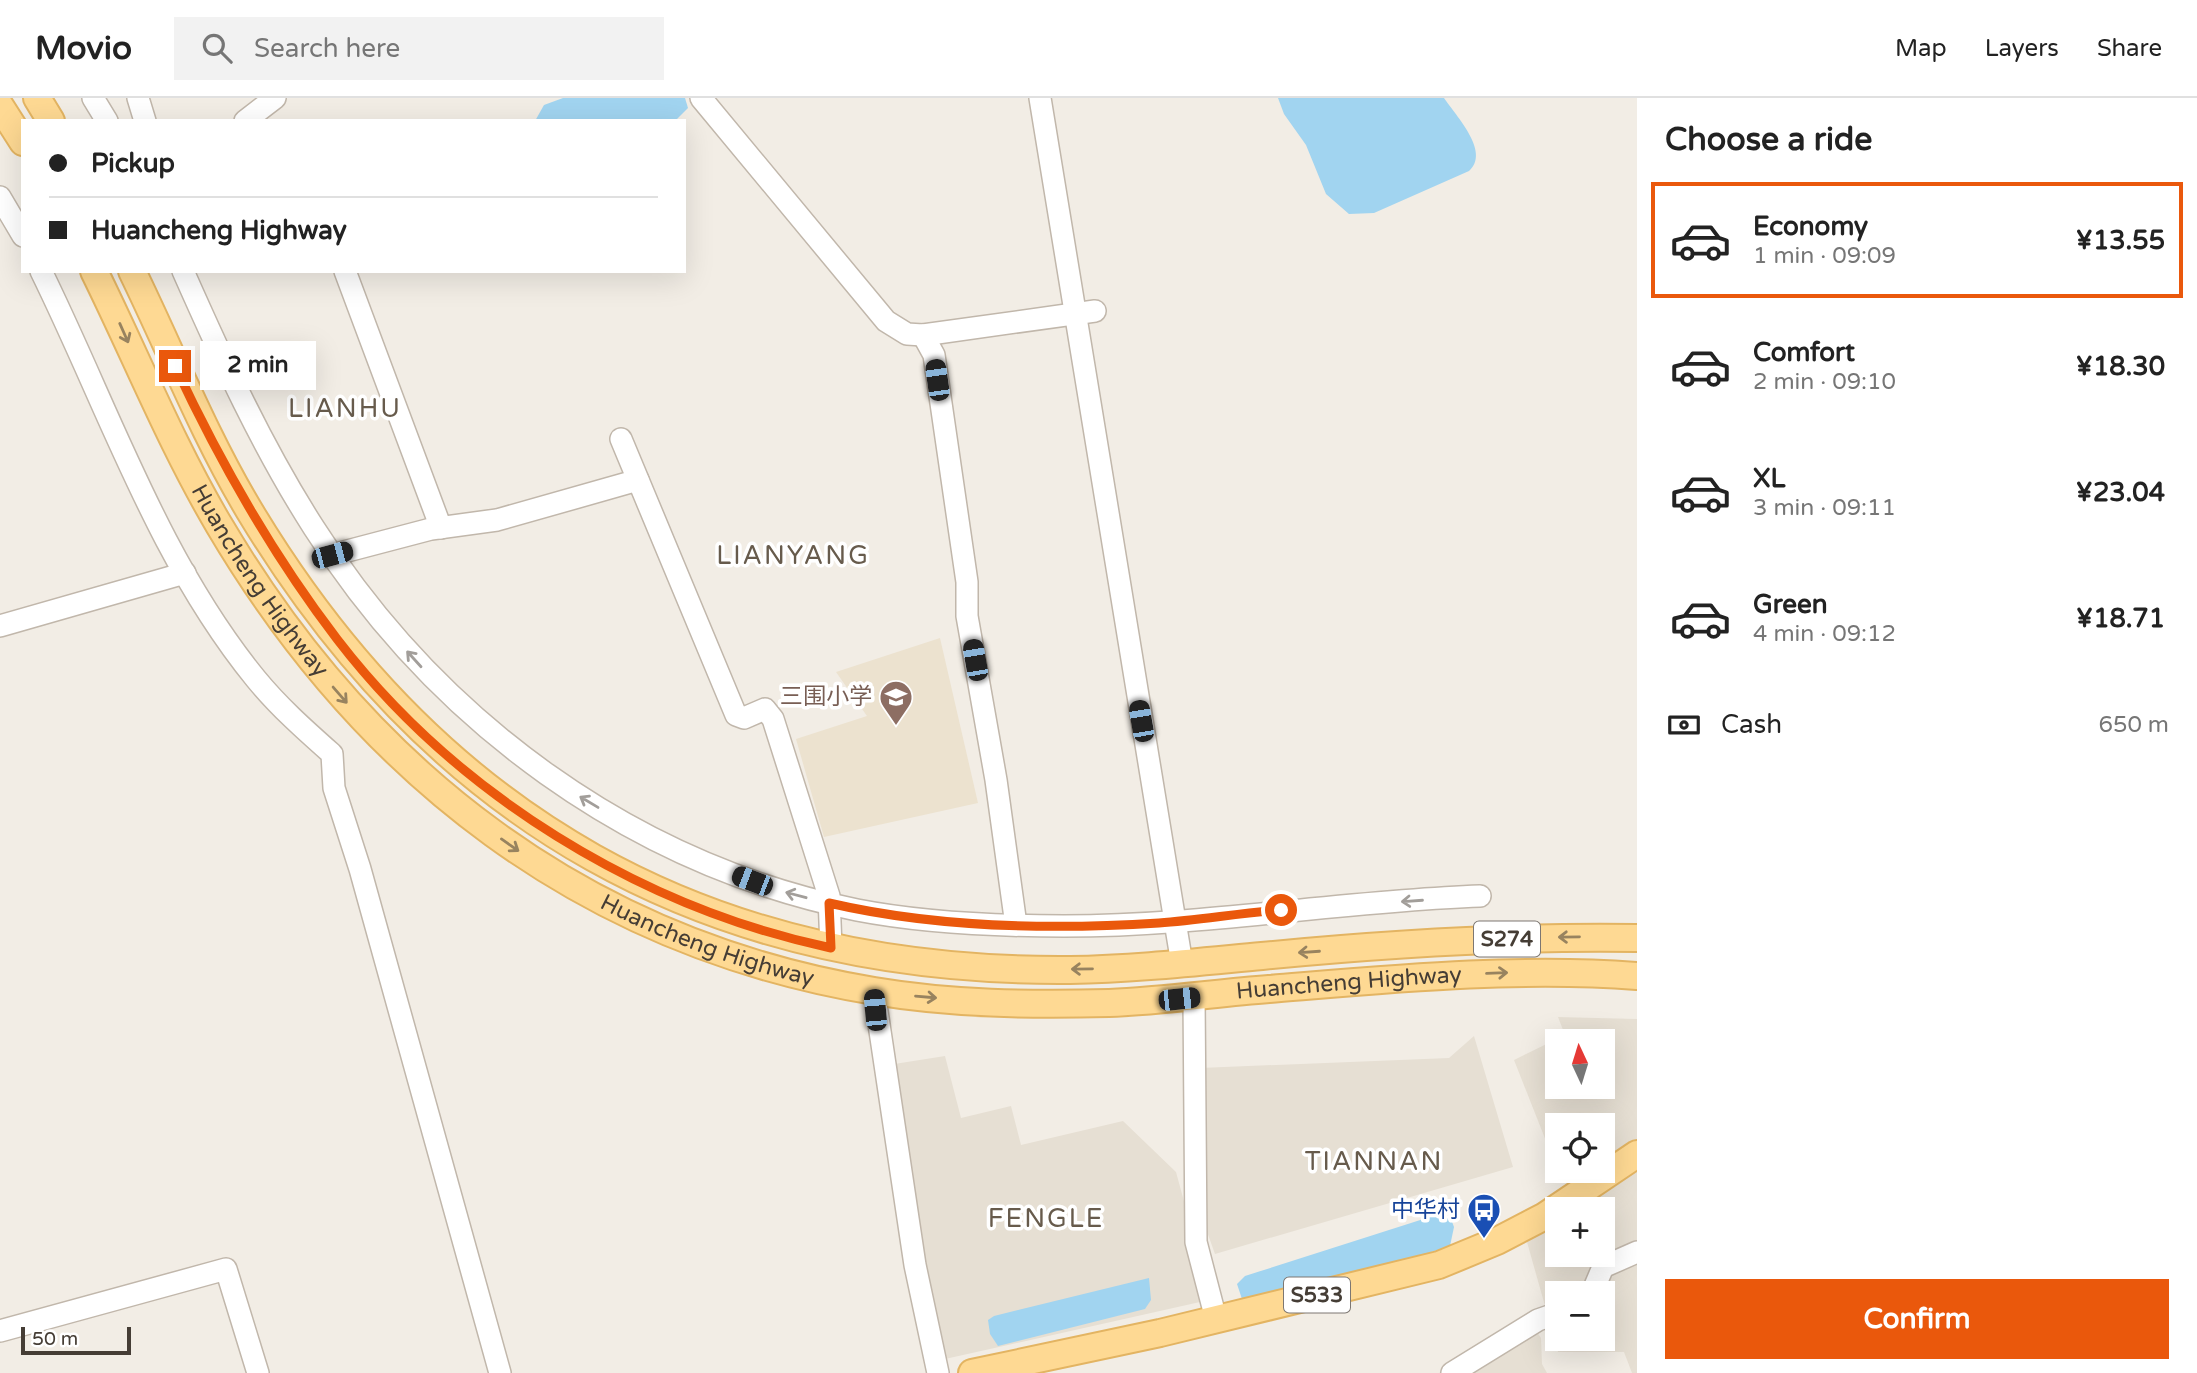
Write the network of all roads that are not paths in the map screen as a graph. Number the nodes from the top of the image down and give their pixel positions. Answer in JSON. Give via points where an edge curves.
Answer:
{"nodes":[{"id":1,"x":37,"y":98,"type":"edge"},
{"id":2,"x":93,"y":98,"type":"edge"},
{"id":3,"x":138,"y":98,"type":"edge"},
{"id":4,"x":275,"y":98,"type":"edge"},
{"id":5,"x":701,"y":98,"type":"edge"},
{"id":6,"x":1040,"y":98,"type":"edge"},
{"id":7,"x":0,"y":106,"type":"edge"},
{"id":8,"x":50,"y":119,"type":"edge"},
{"id":9,"x":106,"y":119,"type":"edge"},
{"id":10,"x":144,"y":119,"type":"edge"},
{"id":11,"x":247,"y":119,"type":"edge"},
{"id":12,"x":21,"y":139,"type":"edge"},
{"id":13,"x":0,"y":197,"type":"edge"},
{"id":14,"x":21,"y":233,"type":"edge"},
{"id":15,"x":42,"y":273,"type":"edge"},
{"id":16,"x":95,"y":273,"type":"edge"},
{"id":17,"x":133,"y":273,"type":"edge"},
{"id":18,"x":184,"y":273,"type":"edge"},
{"id":19,"x":346,"y":273,"type":"edge"},
{"id":20,"x":1085,"y":312,"type":"junction"},
{"id":21,"x":923,"y":335,"type":"junction"},
{"id":22,"x":621,"y":439,"type":"dead end"},
{"id":23,"x":638,"y":480,"type":"junction"},
{"id":24,"x":441,"y":528,"type":"junction"},
{"id":25,"x":332,"y":555,"type":"junction"},
{"id":26,"x":185,"y":573,"type":"junction"},
{"id":27,"x":0,"y":626,"type":"edge"},
{"id":28,"x":1480,"y":897,"type":"dead end"},
{"id":29,"x":829,"y":903,"type":"junction"},
{"id":30,"x":1174,"y":921,"type":"junction"},
{"id":31,"x":1016,"y":925,"type":"junction"},
{"id":32,"x":1637,"y":938,"type":"edge"},
{"id":33,"x":1377,"y":947,"type":"junction"},
{"id":34,"x":831,"y":948,"type":"junction"},
{"id":35,"x":1182,"y":964,"type":"junction"},
{"id":36,"x":1637,"y":975,"type":"edge"},
{"id":37,"x":1380,"y":981,"type":"junction"},
{"id":38,"x":874,"y":991,"type":"junction"},
{"id":39,"x":1194,"y":997,"type":"junction"},
{"id":40,"x":1637,"y":1154,"type":"edge"},
{"id":41,"x":1637,"y":1252,"type":"edge"},
{"id":42,"x":1597,"y":1281,"type":"edge"},
{"id":43,"x":1545,"y":1318,"type":"edge"},
{"id":44,"x":1216,"y":1319,"type":"junction"},
{"id":45,"x":0,"y":1331,"type":"edge"},
{"id":46,"x":258,"y":1373,"type":"edge"},
{"id":47,"x":500,"y":1373,"type":"edge"},
{"id":48,"x":938,"y":1373,"type":"edge"},
{"id":49,"x":972,"y":1373,"type":"edge"},
{"id":50,"x":1452,"y":1373,"type":"edge"}],
"edges":[{"from":1,"to":8,"type":"main road"},
{"from":2,"to":9,"type":"street"},
{"from":3,"to":10,"type":"street"},
{"from":4,"to":11,"type":"street"},
{"from":5,"to":21,"type":"street","via":[[886,321],[907,334]]},
{"from":6,"to":20,"type":"street"},
{"from":7,"to":12,"type":"main road"},
{"from":13,"to":14,"type":"street"},
{"from":15,"to":26,"type":"street","via":[[147,502]]},
{"from":16,"to":38,"type":"main road","name":"Huancheng Highway","number":"S274","one_way":true,"via":[[167,429],[248,572],[335,690],[416,773],[518,851],[620,910],[727,954],[803,977]]},
{"from":17,"to":34,"type":"main road","name":"Huancheng Highway","number":"S274","via":[[198,415],[249,509],[338,640],[412,722],[503,799],[604,863],[714,914]]},
{"from":18,"to":25,"type":"street","via":[[286,483]]},
{"from":19,"to":24,"type":"street"},
{"from":20,"to":21,"type":"street"},
{"from":20,"to":30,"type":"street"},
{"from":21,"to":31,"type":"street","via":[[934,355],[967,582],[967,616]]},
{"from":22,"to":23,"type":"street"},
{"from":23,"to":24,"type":"street","via":[[497,520]]},
{"from":23,"to":29,"type":"street","via":[[736,715],[744,718],[765,709],[773,719]]},
{"from":24,"to":25,"type":"street"},
{"from":29,"to":25,"type":"street","one_way":true,"via":[[692,858],[551,778],[469,714],[419,665]]},
{"from":26,"to":27,"type":"street"},
{"from":26,"to":47,"type":"street","via":[[257,680],[332,754],[334,788]]},
{"from":28,"to":30,"type":"street","one_way":true},
{"from":29,"to":31,"type":"street","via":[[892,916]]},
{"from":29,"to":34,"type":"street"},
{"from":30,"to":31,"type":"street"},
{"from":30,"to":35,"type":"street"},
{"from":32,"to":33,"type":"main road","name":"Huancheng Highway","number":"S274","one_way":true,"via":[[1463,940]]},
{"from":33,"to":35,"type":"main road","name":"Huancheng Highway","number":"S274","one_way":true},
{"from":33,"to":37,"type":"main road"},
{"from":35,"to":34,"type":"main road","name":"Huancheng Highway","number":"S274","one_way":true,"via":[[995,968],[886,959]]},
{"from":37,"to":36,"type":"main road","name":"Huancheng Highway","number":"S274","one_way":true,"via":[[1571,971]]},
{"from":37,"to":39,"type":"main road","name":"Huancheng Highway","number":"S274"},
{"from":38,"to":39,"type":"main road","name":"Huancheng Highway","number":"S274","one_way":true,"via":[[1016,1003]]},
{"from":38,"to":48,"type":"street","via":[[915,1265]]},
{"from":39,"to":44,"type":"street","via":[[1196,1242]]},
{"from":40,"to":44,"type":"main road","number":"S533","via":[[1545,1216],[1472,1252],[1428,1268]]},
{"from":41,"to":42,"type":"street","via":[[1603,1267]]},
{"from":43,"to":50,"type":"street"},
{"from":44,"to":49,"type":"main road","number":"S533"},
{"from":45,"to":46,"type":"street","via":[[226,1269]]}]}
